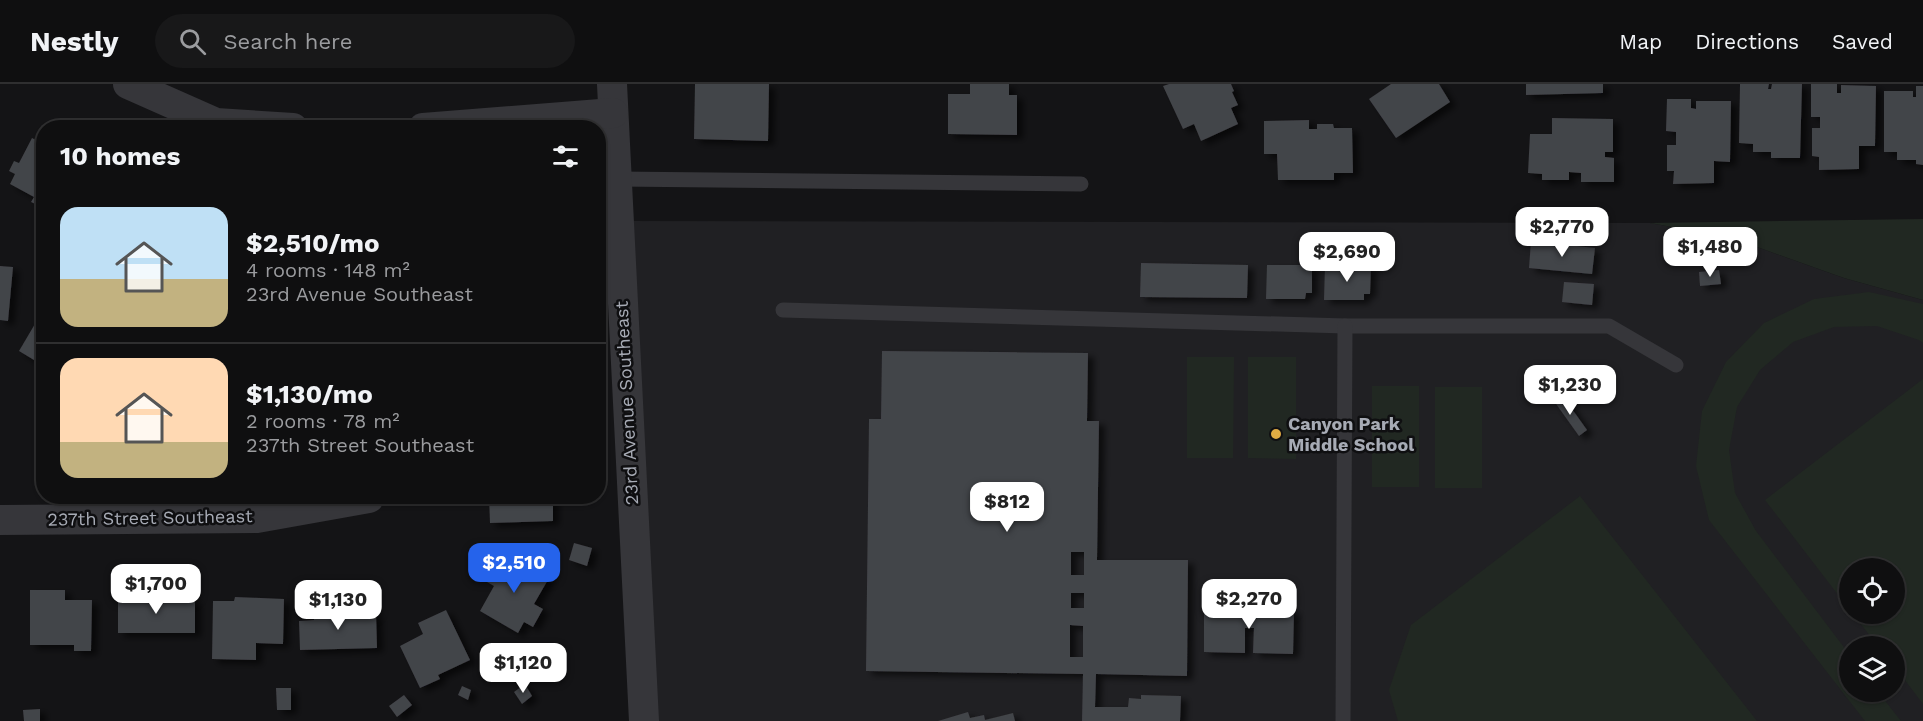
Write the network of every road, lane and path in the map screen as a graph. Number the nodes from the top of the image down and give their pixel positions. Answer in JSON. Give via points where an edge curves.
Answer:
{"nodes":[{"id":1,"x":128,"y":84,"type":"edge"},
{"id":2,"x":612,"y":84,"type":"edge"},
{"id":3,"x":613,"y":113,"type":"junction"},
{"id":4,"x":209,"y":120,"type":"edge"},
{"id":5,"x":524,"y":120,"type":"edge"},
{"id":6,"x":617,"y":179,"type":"junction"},
{"id":7,"x":1081,"y":184,"type":"dead end"},
{"id":8,"x":783,"y":310,"type":"dead end"},
{"id":9,"x":1345,"y":326,"type":"junction"},
{"id":10,"x":1676,"y":365,"type":"dead end"},
{"id":11,"x":335,"y":504,"type":"edge"},
{"id":12,"x":0,"y":520,"type":"edge"},
{"id":13,"x":644,"y":721,"type":"edge"},
{"id":14,"x":1343,"y":721,"type":"edge"}],
"edges":[{"from":1,"to":4,"type":"street"},
{"from":2,"to":3,"type":"street","name":"23rd Avenue Southeast"},
{"from":3,"to":5,"type":"street"},
{"from":3,"to":6,"type":"street","name":"23rd Avenue Southeast"},
{"from":6,"to":7,"type":"lane"},
{"from":6,"to":13,"type":"street","name":"23rd Avenue Southeast"},
{"from":8,"to":9,"type":"lane"},
{"from":9,"to":10,"type":"lane","via":[[1609,326]]},
{"from":9,"to":14,"type":"lane"},
{"from":11,"to":12,"type":"street","name":"237th Street Southeast","via":[[257,518]]}]}
